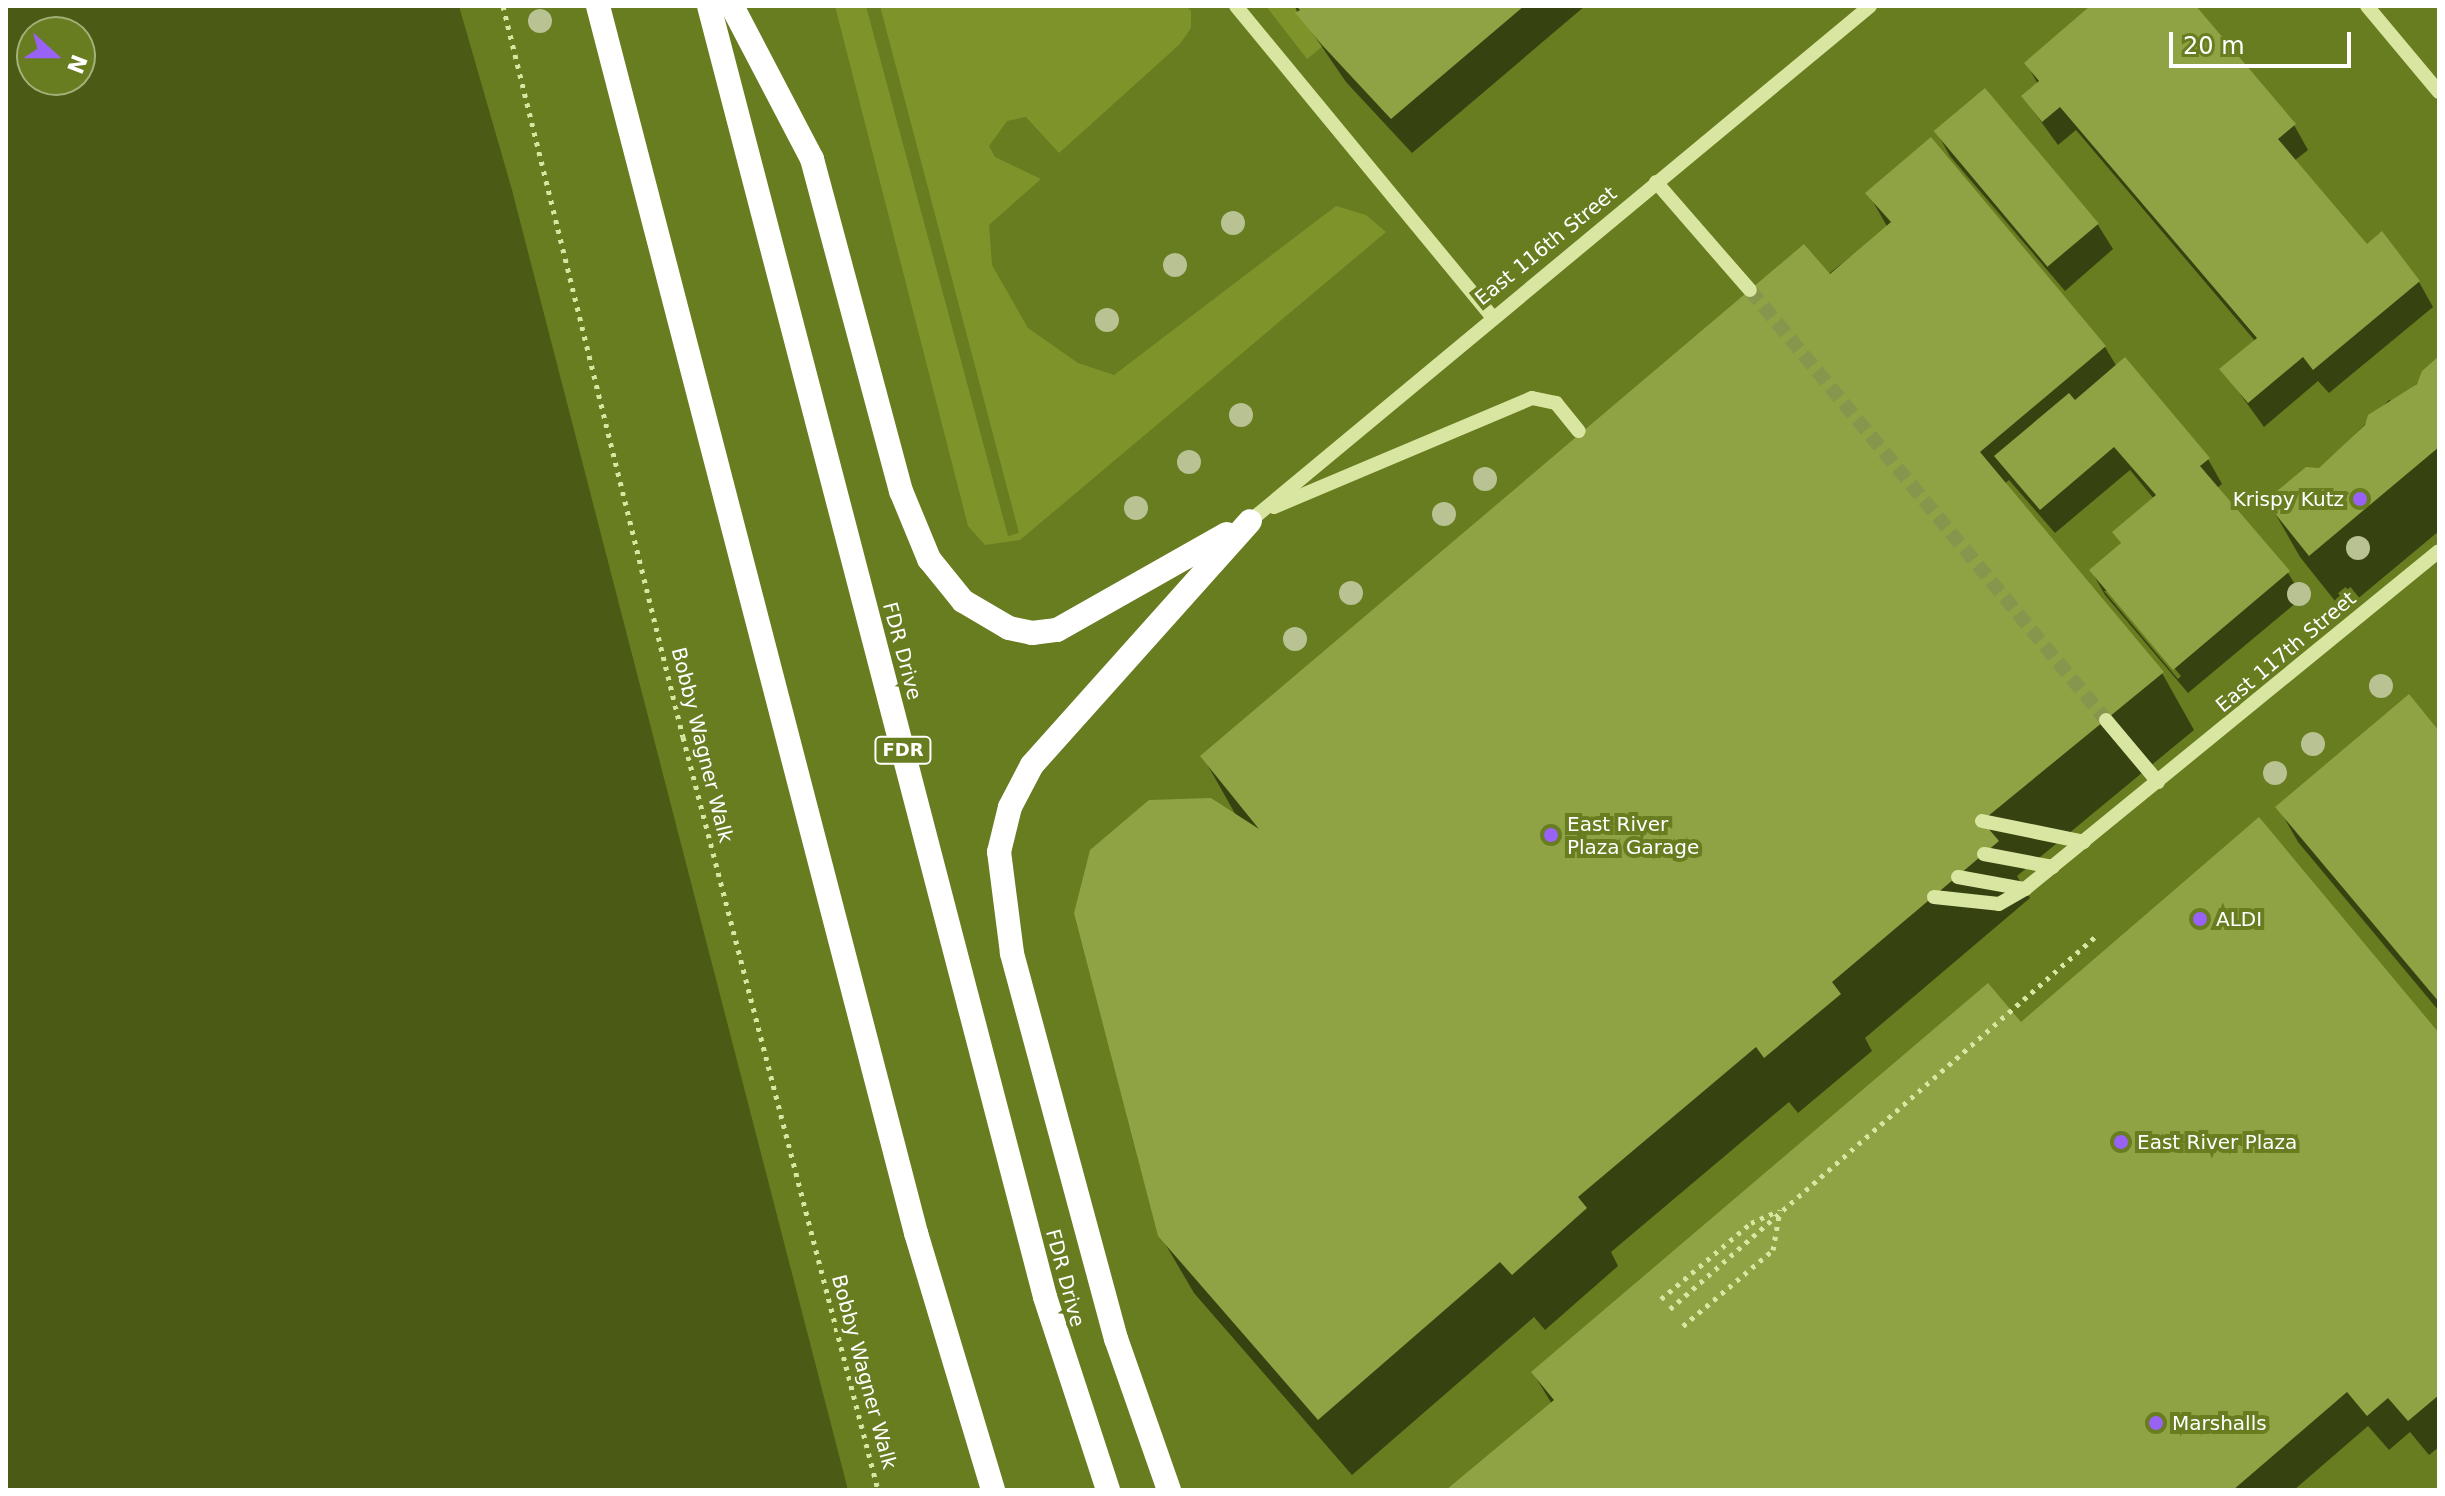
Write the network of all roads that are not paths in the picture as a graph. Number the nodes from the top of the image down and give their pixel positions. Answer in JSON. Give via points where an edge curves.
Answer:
{"nodes":[{"id":1,"x":598,"y":6,"type":"edge"},
{"id":2,"x":709,"y":6,"type":"edge"},
{"id":3,"x":732,"y":6,"type":"edge"},
{"id":4,"x":1236,"y":6,"type":"edge"},
{"id":5,"x":1870,"y":6,"type":"edge"},
{"id":6,"x":2367,"y":6,"type":"edge"},
{"id":7,"x":2439,"y":92,"type":"edge"},
{"id":8,"x":1656,"y":182,"type":"junction"},
{"id":9,"x":1750,"y":290,"type":"tunnel mouth"},
{"id":10,"x":1492,"y":317,"type":"junction"},
{"id":11,"x":1579,"y":431,"type":"dead end"},
{"id":12,"x":1254,"y":517,"type":"junction"},
{"id":13,"x":2439,"y":551,"type":"edge"},
{"id":14,"x":2106,"y":720,"type":"tunnel mouth"},
{"id":15,"x":2158,"y":782,"type":"junction"},
{"id":16,"x":1982,"y":821,"type":"dead end"},
{"id":17,"x":2084,"y":842,"type":"junction"},
{"id":18,"x":1984,"y":854,"type":"dead end"},
{"id":19,"x":2053,"y":867,"type":"junction"},
{"id":20,"x":1958,"y":877,"type":"dead end"},
{"id":21,"x":2025,"y":889,"type":"junction"},
{"id":22,"x":1934,"y":897,"type":"dead end"},
{"id":23,"x":993,"y":1490,"type":"edge"},
{"id":24,"x":1108,"y":1490,"type":"edge"},
{"id":25,"x":1169,"y":1490,"type":"edge"}],
"edges":[{"from":1,"to":23,"type":"highway","via":[[927,1274]]},
{"from":2,"to":24,"type":"highway","name":"FDR Drive","number":"FDR","via":[[1045,1297]]},
{"from":3,"to":12,"type":"highway","via":[[812,159],[901,491],[929,559],[963,601],[1009,628],[1032,633],[1057,630]]},
{"from":4,"to":10,"type":"street"},
{"from":5,"to":8,"type":"street","name":"East 116th Street"},
{"from":6,"to":7,"type":"street"},
{"from":8,"to":9,"type":"street"},
{"from":8,"to":10,"type":"street","name":"East 116th Street"},
{"from":10,"to":12,"type":"street","name":"East 116th Street"},
{"from":11,"to":12,"type":"street","via":[[1556,403],[1532,398]]},
{"from":12,"to":25,"type":"highway","via":[[1032,765],[1010,807],[999,852],[1012,953],[1116,1339]]},
{"from":13,"to":15,"type":"street","name":"East 117th Street"},
{"from":14,"to":15,"type":"street"},
{"from":15,"to":17,"type":"street","name":"East 117th Street"},
{"from":16,"to":17,"type":"street"},
{"from":17,"to":19,"type":"street","name":"East 117th Street"},
{"from":18,"to":19,"type":"street"},
{"from":19,"to":21,"type":"street","name":"East 117th Street"},
{"from":20,"to":21,"type":"street"},
{"from":21,"to":22,"type":"street","name":"East 117th Street","via":[[1999,904]]}]}
